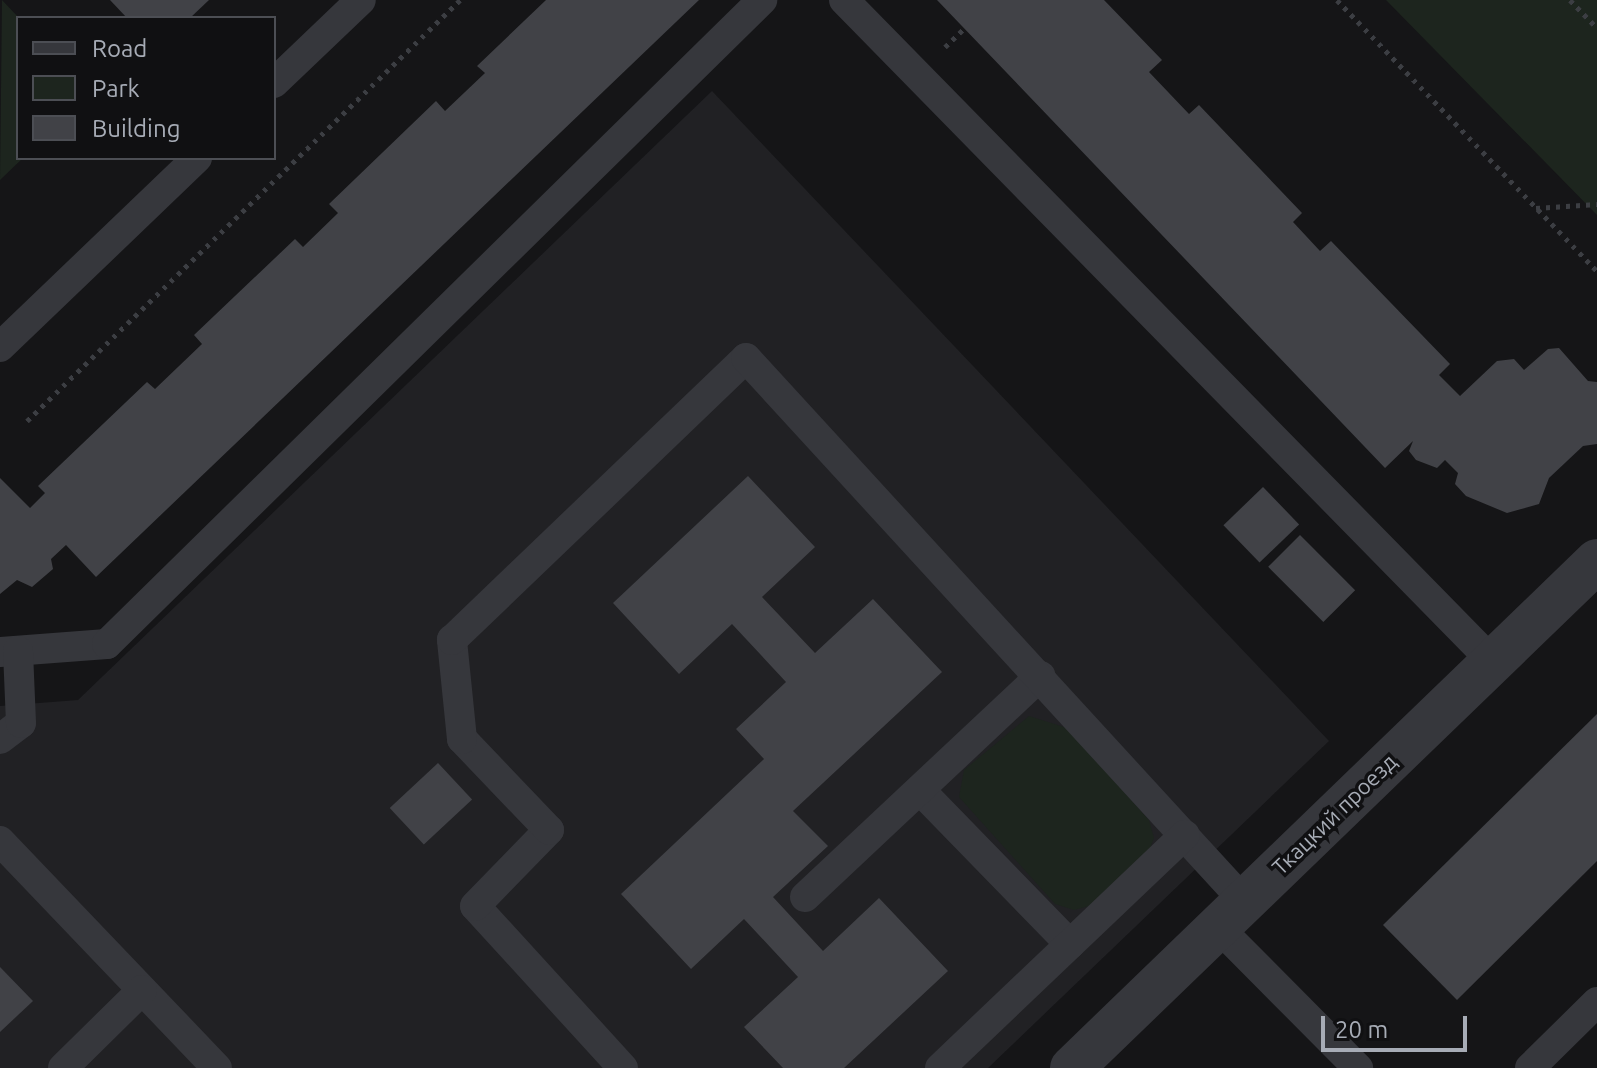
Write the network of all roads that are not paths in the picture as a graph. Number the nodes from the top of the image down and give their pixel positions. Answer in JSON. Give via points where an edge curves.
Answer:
{"nodes":[{"id":1,"x":361,"y":0,"type":"edge"},
{"id":2,"x":762,"y":0,"type":"edge"},
{"id":3,"x":844,"y":0,"type":"edge"},
{"id":4,"x":276,"y":81,"type":"edge"},
{"id":5,"x":195,"y":160,"type":"edge"},
{"id":6,"x":0,"y":347,"type":"edge"},
{"id":7,"x":1597,"y":561,"type":"edge"},
{"id":8,"x":9,"y":652,"type":"edge"},
{"id":9,"x":1492,"y":661,"type":"junction"},
{"id":10,"x":1040,"y":676,"type":"junction"},
{"id":11,"x":0,"y":739,"type":"edge"},
{"id":12,"x":920,"y":790,"type":"junction"},
{"id":13,"x":1185,"y":835,"type":"junction"},
{"id":14,"x":1,"y":844,"type":"edge"},
{"id":15,"x":805,"y":897,"type":"dead end"},
{"id":16,"x":1231,"y":914,"type":"junction"},
{"id":17,"x":1070,"y":944,"type":"junction"},
{"id":18,"x":142,"y":990,"type":"junction"},
{"id":19,"x":1594,"y":1010,"type":"edge"},
{"id":20,"x":63,"y":1068,"type":"edge"},
{"id":21,"x":217,"y":1068,"type":"edge"},
{"id":22,"x":623,"y":1068,"type":"edge"},
{"id":23,"x":940,"y":1068,"type":"edge"},
{"id":24,"x":1072,"y":1068,"type":"edge"},
{"id":25,"x":1358,"y":1068,"type":"edge"},
{"id":26,"x":1530,"y":1068,"type":"edge"}],
"edges":[{"from":1,"to":4,"type":"lane"},
{"from":2,"to":8,"type":"lane","via":[[107,644]]},
{"from":3,"to":9,"type":"lane"},
{"from":5,"to":6,"type":"lane"},
{"from":7,"to":9,"type":"street","name":"Ткацкий проезд"},
{"from":8,"to":11,"type":"lane","via":[[21,723]]},
{"from":9,"to":16,"type":"street","name":"Ткацкий проезд"},
{"from":10,"to":12,"type":"lane"},
{"from":10,"to":13,"type":"lane"},
{"from":10,"to":22,"type":"lane","via":[[746,358],[452,640],[462,739],[549,830],[475,906]]},
{"from":12,"to":15,"type":"lane"},
{"from":12,"to":17,"type":"lane"},
{"from":13,"to":16,"type":"lane"},
{"from":13,"to":17,"type":"lane"},
{"from":14,"to":18,"type":"lane"},
{"from":16,"to":24,"type":"street","name":"Ткацкий проезд"},
{"from":16,"to":25,"type":"lane"},
{"from":17,"to":23,"type":"lane"},
{"from":18,"to":20,"type":"lane"},
{"from":18,"to":21,"type":"lane"},
{"from":19,"to":26,"type":"lane"}]}
